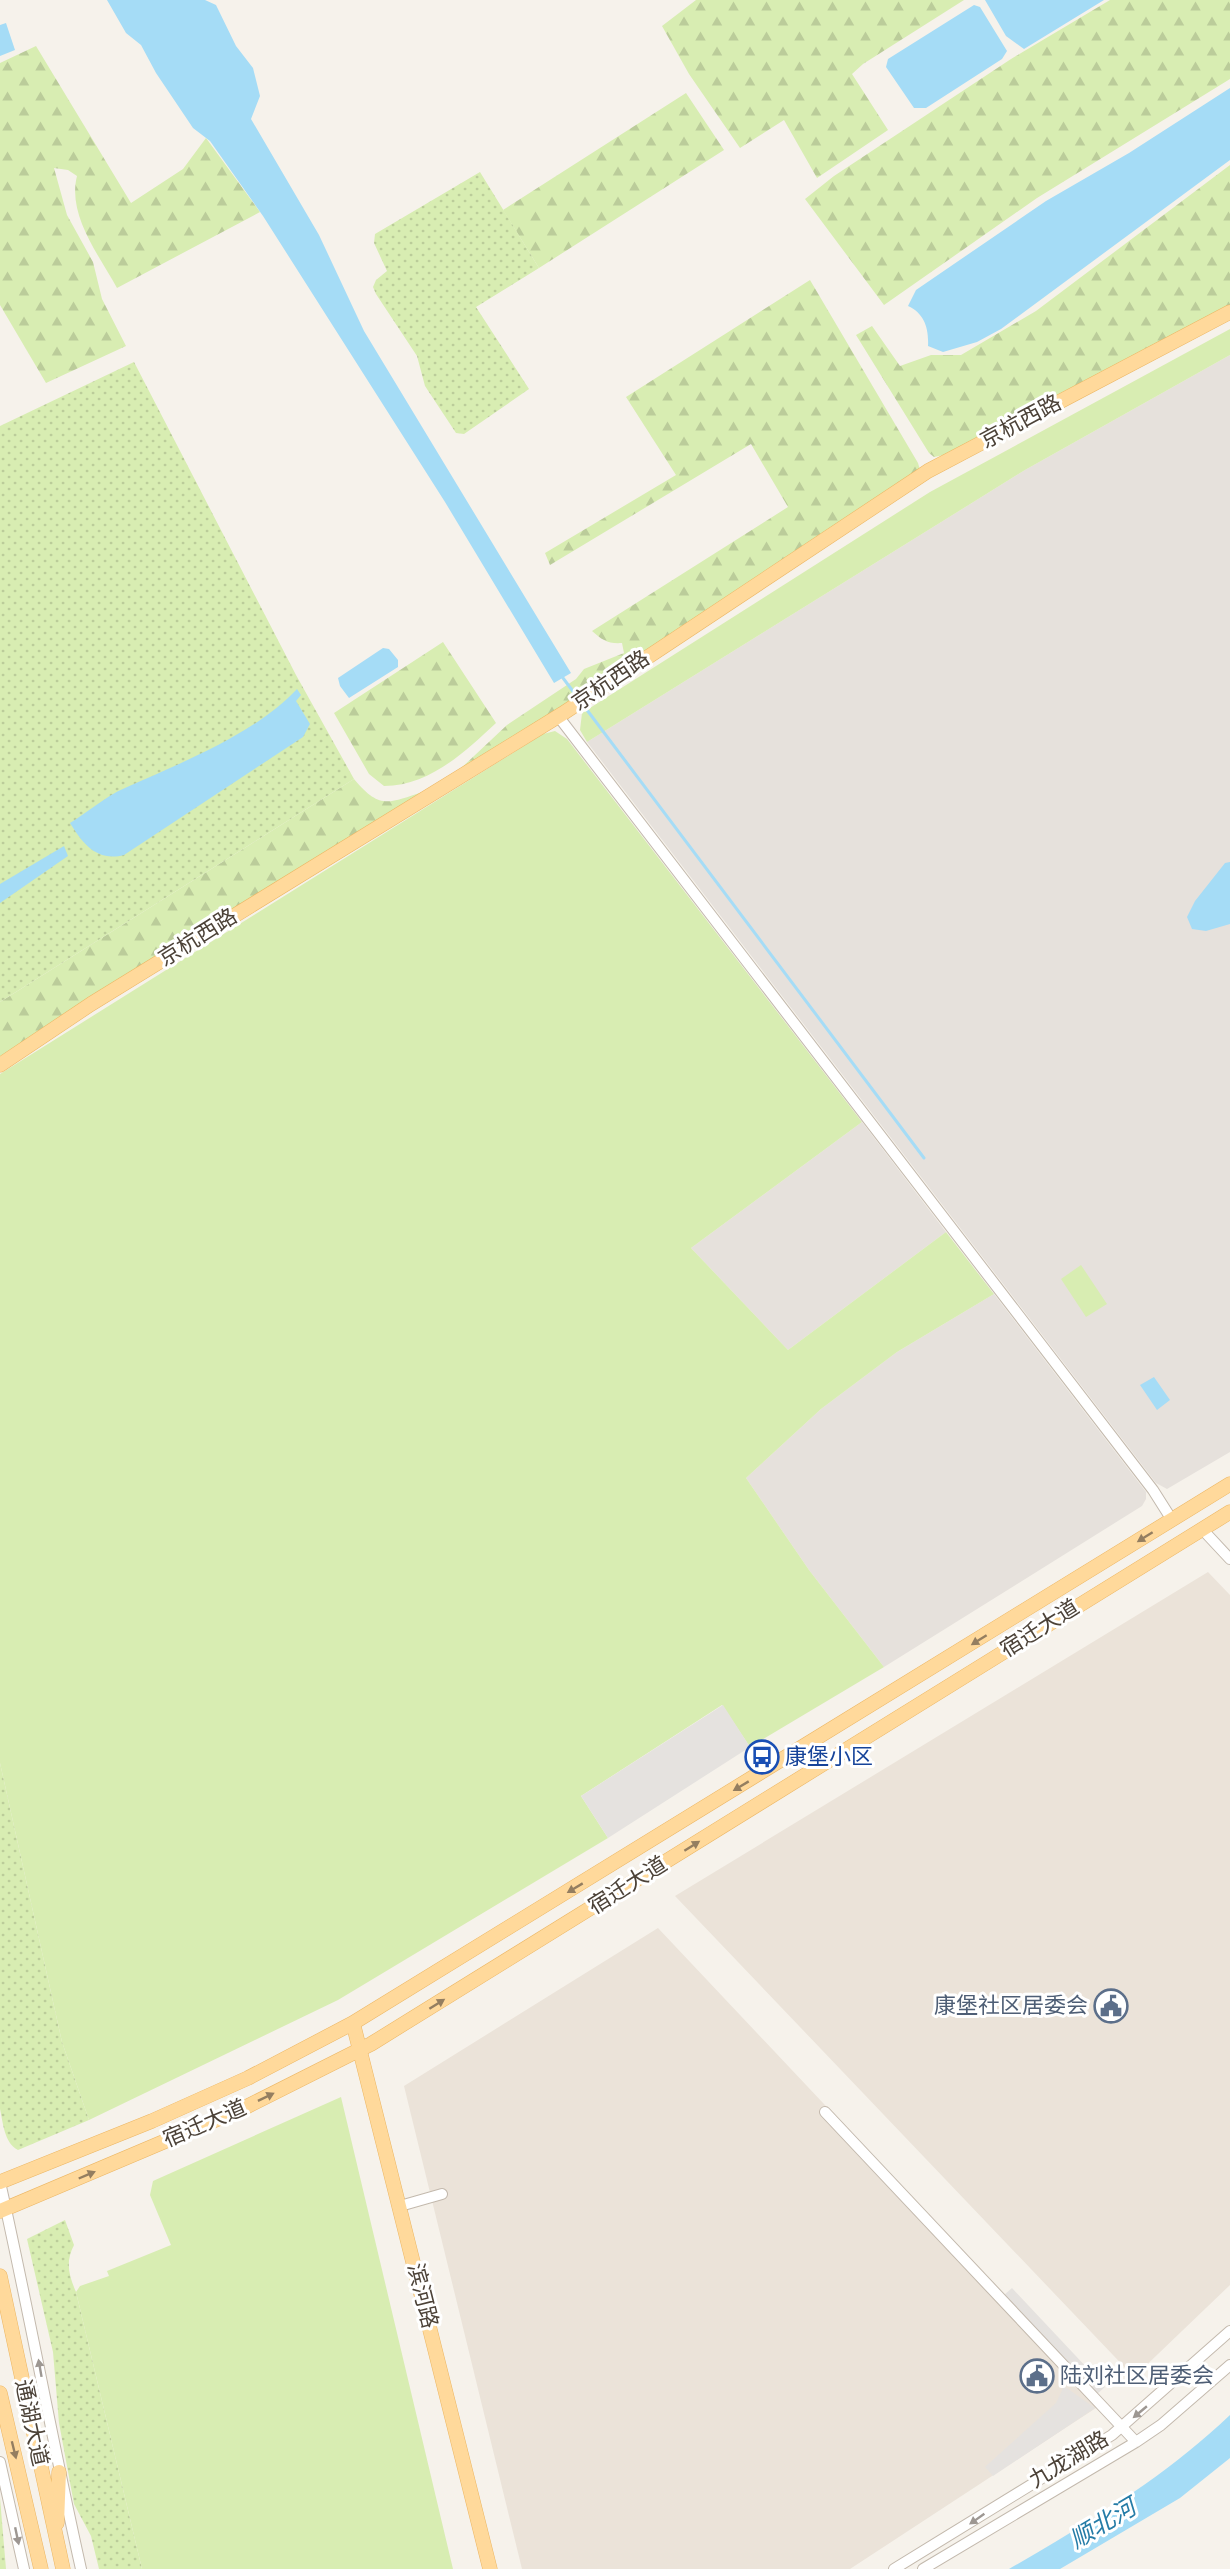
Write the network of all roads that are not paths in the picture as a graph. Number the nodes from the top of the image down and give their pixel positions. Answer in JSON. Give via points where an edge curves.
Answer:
{"nodes":[{"id":1,"x":1230,"y":312,"type":"edge"},
{"id":2,"x":558,"y":716,"type":"junction"},
{"id":3,"x":0,"y":1065,"type":"edge"},
{"id":4,"x":1230,"y":1484,"type":"edge"},
{"id":5,"x":1230,"y":1512,"type":"edge"},
{"id":6,"x":1172,"y":1520,"type":"junction"},
{"id":7,"x":1202,"y":1529,"type":"junction"},
{"id":8,"x":1230,"y":1559,"type":"edge"},
{"id":9,"x":353,"y":2023,"type":"junction"},
{"id":10,"x":362,"y":2050,"type":"junction"},
{"id":11,"x":825,"y":2112,"type":"dead end"},
{"id":12,"x":0,"y":2182,"type":"edge"},
{"id":13,"x":442,"y":2194,"type":"dead end"},
{"id":14,"x":400,"y":2206,"type":"junction"},
{"id":15,"x":3,"y":2209,"type":"edge"},
{"id":16,"x":0,"y":2276,"type":"edge"},
{"id":17,"x":0,"y":2299,"type":"edge"},
{"id":18,"x":8,"y":2312,"type":"junction"},
{"id":19,"x":1230,"y":2331,"type":"edge"},
{"id":20,"x":1230,"y":2365,"type":"edge"},
{"id":21,"x":0,"y":2393,"type":"edge"},
{"id":22,"x":1123,"y":2426,"type":"junction"},
{"id":23,"x":1136,"y":2442,"type":"junction"},
{"id":24,"x":0,"y":2462,"type":"edge"},
{"id":25,"x":59,"y":2472,"type":"junction"},
{"id":26,"x":56,"y":2537,"type":"junction"},
{"id":27,"x":24,"y":2569,"type":"edge"},
{"id":28,"x":41,"y":2569,"type":"edge"},
{"id":29,"x":63,"y":2569,"type":"edge"},
{"id":30,"x":81,"y":2569,"type":"edge"},
{"id":31,"x":490,"y":2569,"type":"edge"},
{"id":32,"x":894,"y":2569,"type":"edge"},
{"id":33,"x":923,"y":2569,"type":"edge"}],
"edges":[{"from":1,"to":2,"type":"main road","name":"京杭西路","via":[[928,471]]},
{"from":2,"to":3,"type":"main road","name":"京杭西路","via":[[102,997]]},
{"from":2,"to":6,"type":"street","via":[[1146,1480]]},
{"from":4,"to":6,"type":"main road","name":"宿迁大道"},
{"from":5,"to":7,"type":"main road","name":"宿迁大道"},
{"from":6,"to":9,"type":"main road","name":"宿迁大道","one_way":true},
{"from":7,"to":8,"type":"street"},
{"from":10,"to":7,"type":"main road","name":"宿迁大道","one_way":true},
{"from":9,"to":10,"type":"main road","name":"滨河路"},
{"from":9,"to":12,"type":"main road","name":"宿迁大道","via":[[248,2078]]},
{"from":10,"to":14,"type":"main road","name":"滨河路"},
{"from":15,"to":10,"type":"main road","name":"宿迁大道","one_way":true,"via":[[246,2107]]},
{"from":11,"to":22,"type":"street"},
{"from":12,"to":15,"type":"street"},
{"from":13,"to":14,"type":"street"},
{"from":14,"to":31,"type":"main road","name":"滨河路"},
{"from":25,"to":15,"type":"street","one_way":true,"via":[[31,2320]]},
{"from":16,"to":18,"type":"main road","name":"通湖大道"},
{"from":17,"to":18,"type":"main road"},
{"from":18,"to":26,"type":"main road","name":"通湖大道"},
{"from":19,"to":22,"type":"street","name":"九龙湖路","one_way":true},
{"from":20,"to":23,"type":"street","name":"九龙湖路"},
{"from":21,"to":28,"type":"main road","name":"通湖大道","one_way":true},
{"from":22,"to":23,"type":"street"},
{"from":22,"to":32,"type":"street","name":"九龙湖路","one_way":true,"via":[[1011,2495],[972,2524]]},
{"from":23,"to":33,"type":"street","name":"九龙湖路"},
{"from":24,"to":27,"type":"street","one_way":true},
{"from":25,"to":26,"type":"main road"},
{"from":25,"to":30,"type":"street"},
{"from":26,"to":29,"type":"main road","name":"通湖大道"}]}
